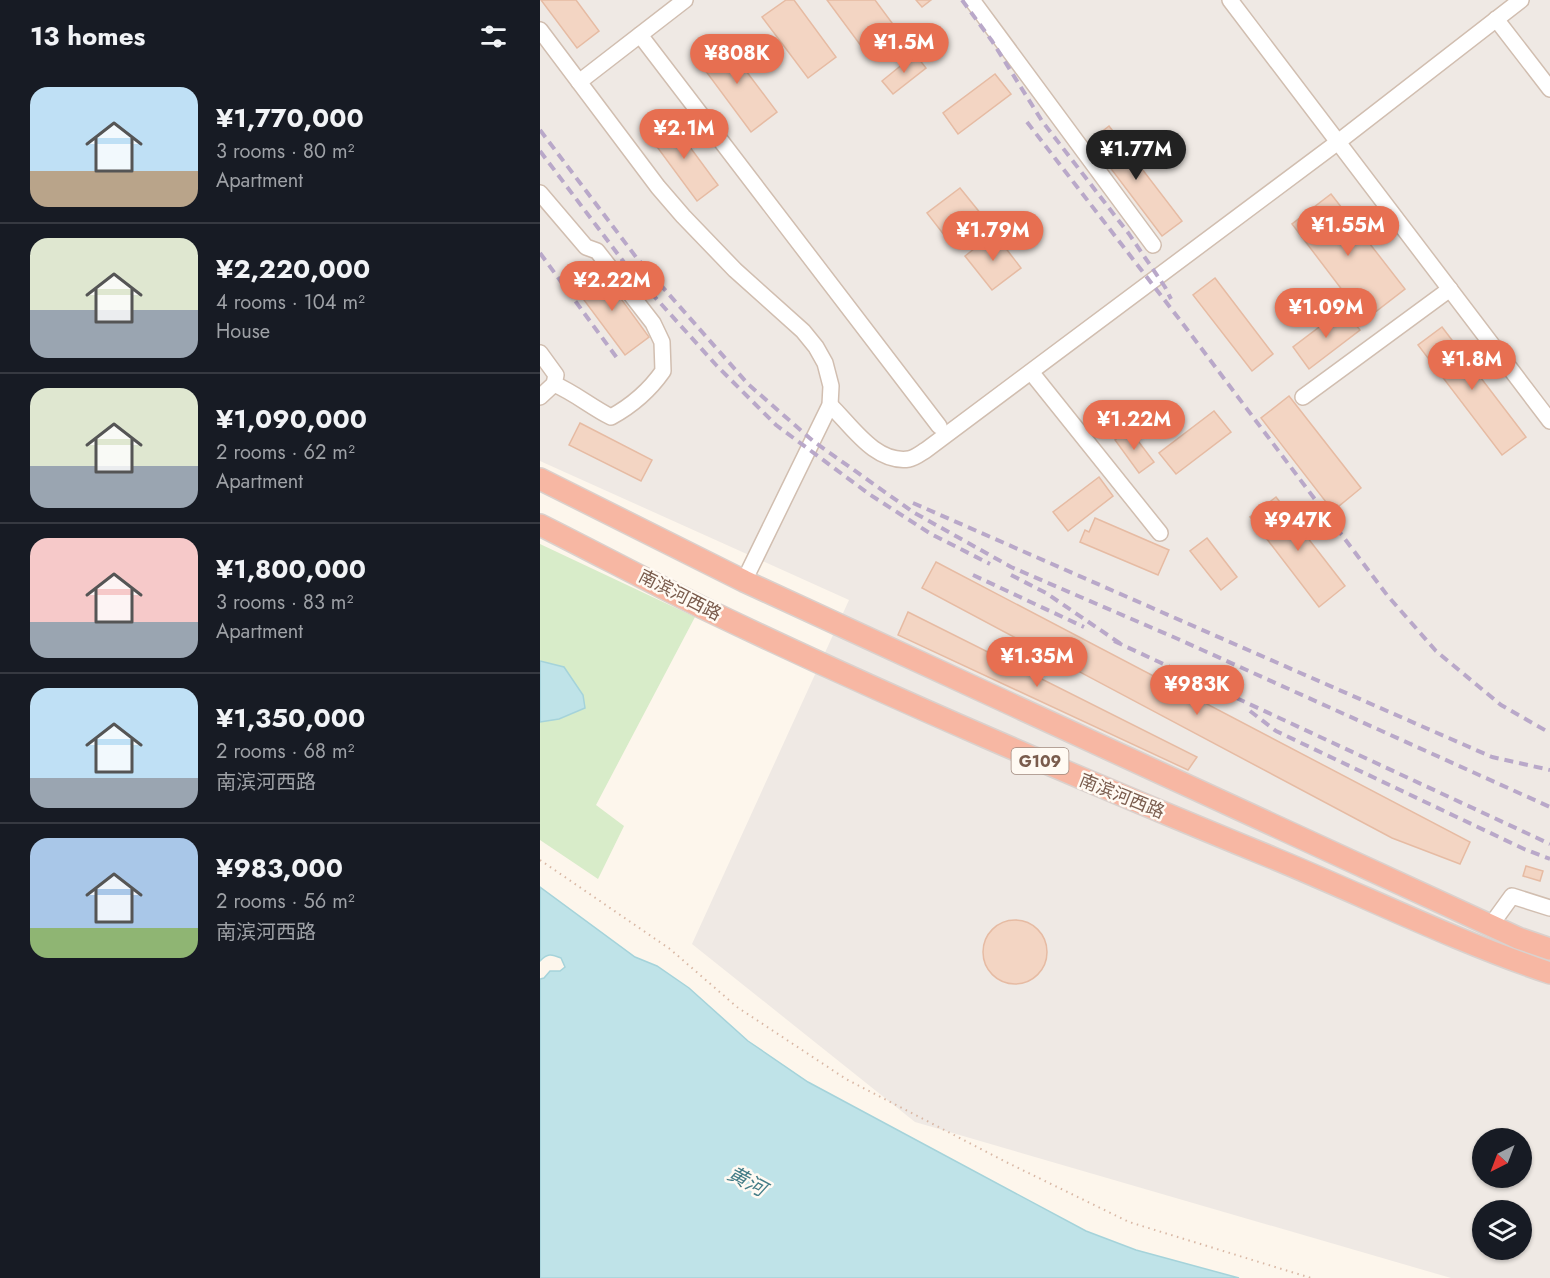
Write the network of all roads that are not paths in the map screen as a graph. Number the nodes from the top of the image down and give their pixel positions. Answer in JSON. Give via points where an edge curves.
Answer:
{"nodes":[{"id":1,"x":685,"y":0,"type":"edge"},
{"id":2,"x":972,"y":0,"type":"edge"},
{"id":3,"x":1230,"y":0,"type":"edge"},
{"id":4,"x":1521,"y":0,"type":"edge"},
{"id":5,"x":1496,"y":19,"type":"junction"},
{"id":6,"x":540,"y":30,"type":"edge"},
{"id":7,"x":640,"y":35,"type":"junction"},
{"id":8,"x":579,"y":82,"type":"junction"},
{"id":9,"x":1550,"y":89,"type":"edge"},
{"id":10,"x":1338,"y":142,"type":"junction"},
{"id":11,"x":540,"y":192,"type":"edge"},
{"id":12,"x":1153,"y":245,"type":"dead end"},
{"id":13,"x":1450,"y":289,"type":"junction"},
{"id":14,"x":540,"y":353,"type":"edge"},
{"id":15,"x":1031,"y":372,"type":"junction"},
{"id":16,"x":554,"y":384,"type":"junction"},
{"id":17,"x":540,"y":397,"type":"edge"},
{"id":18,"x":1303,"y":397,"type":"dead end"},
{"id":19,"x":830,"y":405,"type":"junction"},
{"id":20,"x":1550,"y":422,"type":"edge"},
{"id":21,"x":939,"y":426,"type":"dead end"},
{"id":22,"x":540,"y":479,"type":"edge"},
{"id":23,"x":540,"y":525,"type":"edge"},
{"id":24,"x":1160,"y":533,"type":"dead end"},
{"id":25,"x":744,"y":581,"type":"junction"},
{"id":26,"x":1550,"y":908,"type":"edge"},
{"id":27,"x":1491,"y":925,"type":"junction"},
{"id":28,"x":1518,"y":938,"type":"junction"},
{"id":29,"x":1550,"y":949,"type":"edge"},
{"id":30,"x":1512,"y":960,"type":"junction"},
{"id":31,"x":1550,"y":973,"type":"edge"}],
"edges":[{"from":1,"to":7,"type":"street"},
{"from":2,"to":12,"type":"street"},
{"from":3,"to":10,"type":"street"},
{"from":4,"to":5,"type":"street"},
{"from":5,"to":9,"type":"street"},
{"from":5,"to":10,"type":"street"},
{"from":6,"to":8,"type":"street"},
{"from":7,"to":8,"type":"street"},
{"from":7,"to":21,"type":"street"},
{"from":8,"to":19,"type":"street","via":[[690,224],[803,331],[825,363],[831,386]]},
{"from":10,"to":13,"type":"street"},
{"from":10,"to":15,"type":"street"},
{"from":11,"to":16,"type":"street","via":[[586,247],[597,251],[653,323],[662,342],[663,371],[649,390],[611,417]]},
{"from":13,"to":18,"type":"street"},
{"from":13,"to":20,"type":"street"},
{"from":14,"to":16,"type":"street","via":[[556,375]]},
{"from":15,"to":19,"type":"street","via":[[910,459],[880,453]]},
{"from":15,"to":24,"type":"street"},
{"from":16,"to":17,"type":"street"},
{"from":19,"to":25,"type":"street"},
{"from":22,"to":25,"type":"highway","number":"G109"},
{"from":23,"to":30,"type":"highway","name":"南滨河西路","number":"G109","via":[[827,666],[1071,775]]},
{"from":25,"to":27,"type":"highway","name":"南滨河西路","number":"G109"},
{"from":26,"to":27,"type":"street","via":[[1512,896]]},
{"from":27,"to":28,"type":"highway","name":"南滨河西路","number":"G109"},
{"from":28,"to":29,"type":"highway","name":"南滨河西路","number":"G109"},
{"from":28,"to":30,"type":"street"},
{"from":30,"to":31,"type":"highway","name":"南滨河西路","number":"G109"}]}
